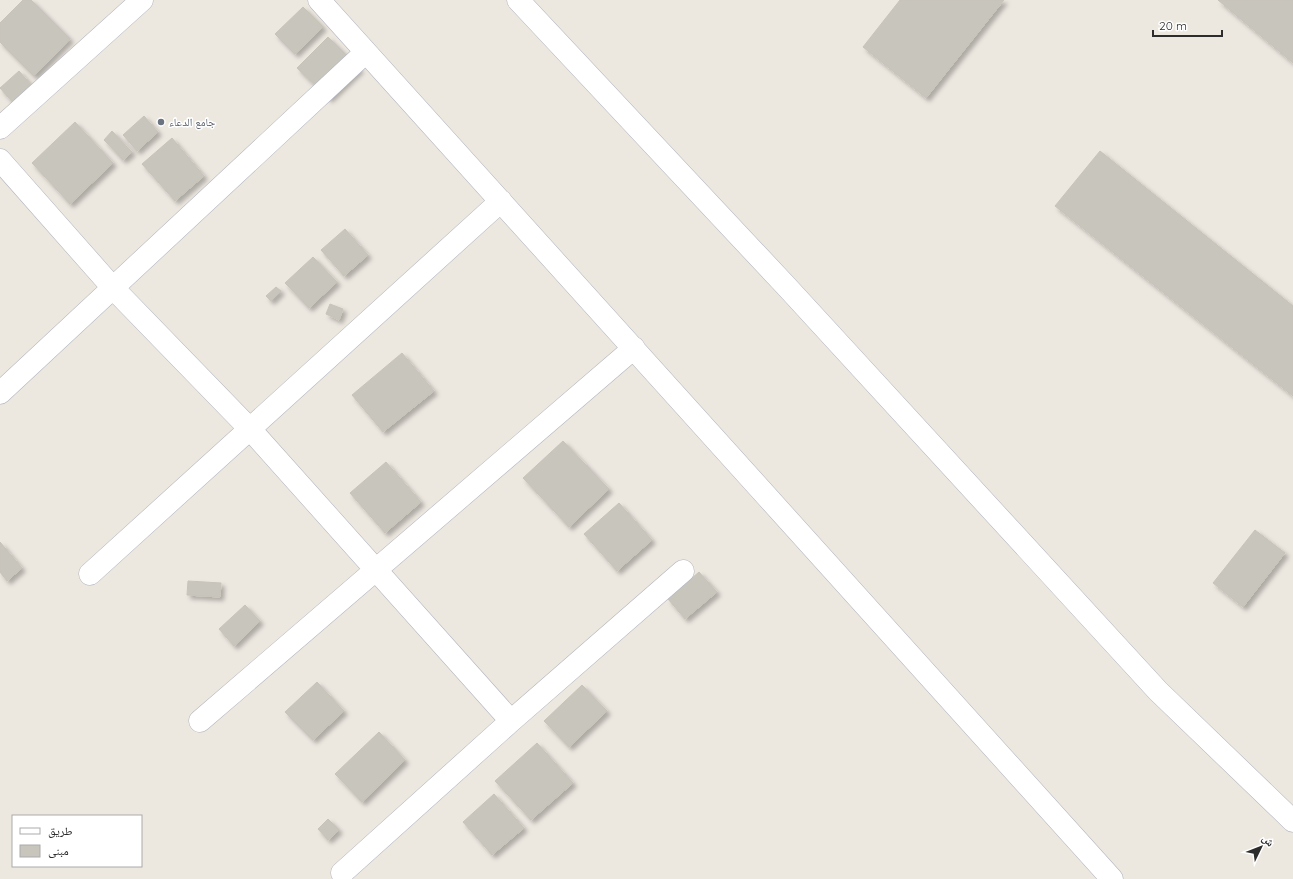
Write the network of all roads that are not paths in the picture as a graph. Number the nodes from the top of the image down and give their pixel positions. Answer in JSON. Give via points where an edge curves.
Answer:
{"nodes":[{"id":1,"x":142,"y":0,"type":"edge"},
{"id":2,"x":319,"y":0,"type":"edge"},
{"id":3,"x":518,"y":0,"type":"edge"},
{"id":4,"x":366,"y":52,"type":"junction"},
{"id":5,"x":0,"y":128,"type":"edge"},
{"id":6,"x":0,"y":160,"type":"edge"},
{"id":7,"x":501,"y":201,"type":"junction"},
{"id":8,"x":113,"y":288,"type":"junction"},
{"id":9,"x":634,"y":348,"type":"junction"},
{"id":10,"x":0,"y":393,"type":"edge"},
{"id":11,"x":250,"y":429,"type":"junction"},
{"id":12,"x":376,"y":569,"type":"junction"},
{"id":13,"x":683,"y":571,"type":"dead end"},
{"id":14,"x":90,"y":574,"type":"dead end"},
{"id":15,"x":511,"y":720,"type":"junction"},
{"id":16,"x":200,"y":721,"type":"dead end"},
{"id":17,"x":1293,"y":820,"type":"edge"},
{"id":18,"x":342,"y":873,"type":"dead end"},
{"id":19,"x":1112,"y":879,"type":"edge"}],
"edges":[{"from":1,"to":5,"type":"street"},
{"from":2,"to":4,"type":"street"},
{"from":3,"to":17,"type":"street","via":[[787,287],[1158,691]]},
{"from":4,"to":7,"type":"street"},
{"from":4,"to":8,"type":"street"},
{"from":6,"to":8,"type":"street"},
{"from":7,"to":9,"type":"street"},
{"from":7,"to":11,"type":"street"},
{"from":8,"to":10,"type":"street"},
{"from":8,"to":11,"type":"street"},
{"from":9,"to":12,"type":"street"},
{"from":9,"to":19,"type":"street"},
{"from":11,"to":12,"type":"street"},
{"from":11,"to":14,"type":"street"},
{"from":12,"to":15,"type":"street"},
{"from":12,"to":16,"type":"street"},
{"from":13,"to":15,"type":"street"},
{"from":15,"to":18,"type":"street"}]}
